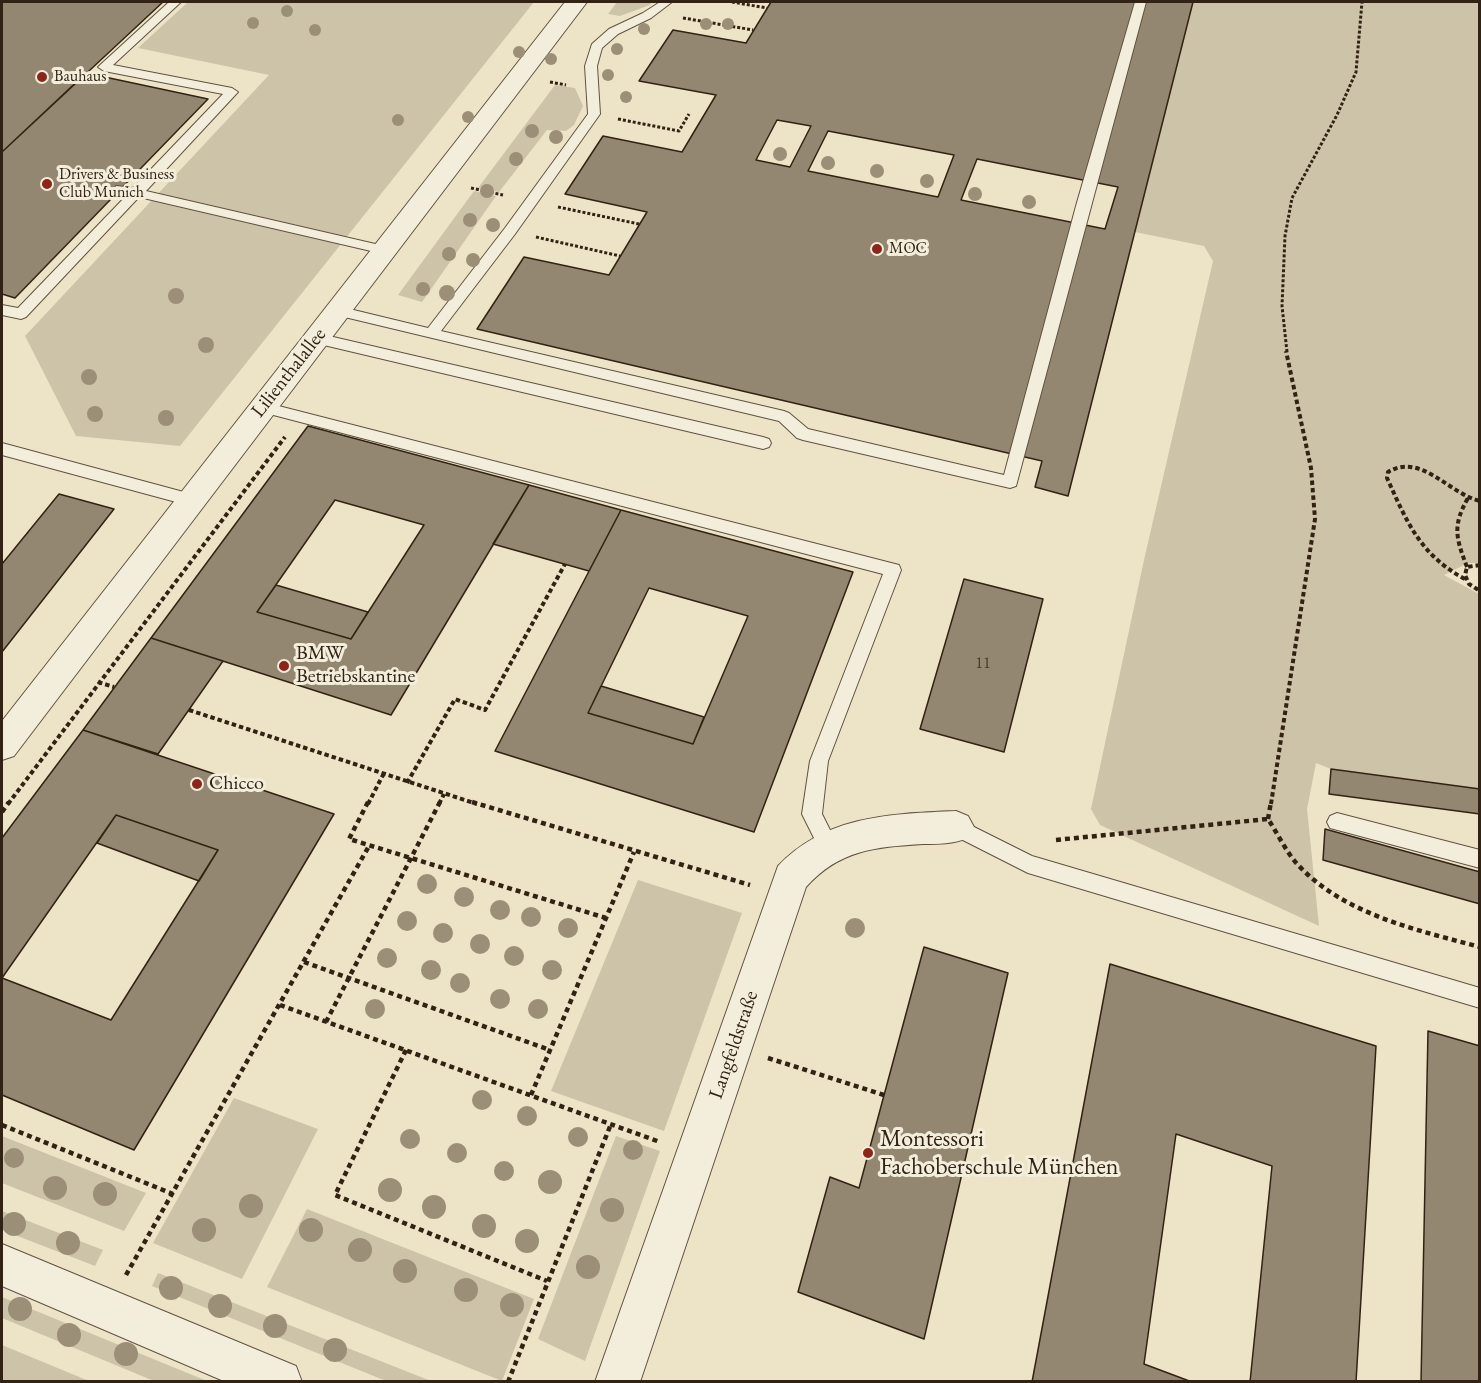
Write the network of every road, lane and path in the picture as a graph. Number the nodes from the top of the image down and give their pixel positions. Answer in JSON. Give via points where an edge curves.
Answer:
{"nodes":[{"id":1,"x":175,"y":2,"type":"edge"},
{"id":2,"x":576,"y":2,"type":"edge"},
{"id":3,"x":666,"y":2,"type":"edge"},
{"id":4,"x":732,"y":2,"type":"edge"},
{"id":5,"x":1141,"y":2,"type":"edge"},
{"id":6,"x":1362,"y":2,"type":"edge"},
{"id":7,"x":767,"y":8,"type":"dead end"},
{"id":8,"x":654,"y":12,"type":"junction"},
{"id":9,"x":753,"y":30,"type":"dead end"},
{"id":10,"x":594,"y":114,"type":"junction"},
{"id":11,"x":689,"y":114,"type":"dead end"},
{"id":12,"x":121,"y":189,"type":"dead end"},
{"id":13,"x":137,"y":193,"type":"junction"},
{"id":14,"x":510,"y":231,"type":"junction"},
{"id":15,"x":384,"y":250,"type":"junction"},
{"id":16,"x":620,"y":256,"type":"dead end"},
{"id":17,"x":2,"y":310,"type":"edge"},
{"id":18,"x":337,"y":311,"type":"junction"},
{"id":19,"x":431,"y":334,"type":"junction"},
{"id":20,"x":316,"y":338,"type":"junction"},
{"id":21,"x":263,"y":407,"type":"junction"},
{"id":22,"x":763,"y":443,"type":"dead end"},
{"id":23,"x":2,"y":449,"type":"edge"},
{"id":24,"x":1469,"y":498,"type":"junction"},
{"id":25,"x":190,"y":500,"type":"junction"},
{"id":26,"x":1479,"y":501,"type":"edge"},
{"id":27,"x":565,"y":564,"type":"dead end"},
{"id":28,"x":1479,"y":565,"type":"edge"},
{"id":29,"x":1467,"y":567,"type":"junction"},
{"id":30,"x":1465,"y":579,"type":"junction"},
{"id":31,"x":1479,"y":591,"type":"edge"},
{"id":32,"x":189,"y":710,"type":"dead end"},
{"id":33,"x":2,"y":746,"type":"edge"},
{"id":34,"x":383,"y":775,"type":"junction"},
{"id":35,"x":407,"y":783,"type":"junction"},
{"id":36,"x":444,"y":794,"type":"junction"},
{"id":37,"x":1268,"y":819,"type":"junction"},
{"id":38,"x":1337,"y":822,"type":"dead end"},
{"id":39,"x":956,"y":827,"type":"joint"},
{"id":40,"x":1044,"y":840,"type":"dead end"},
{"id":41,"x":369,"y":846,"type":"junction"},
{"id":42,"x":829,"y":848,"type":"junction"},
{"id":43,"x":634,"y":852,"type":"junction"},
{"id":44,"x":410,"y":859,"type":"junction"},
{"id":45,"x":1479,"y":859,"type":"edge"},
{"id":46,"x":755,"y":887,"type":"dead end"},
{"id":47,"x":606,"y":918,"type":"junction"},
{"id":48,"x":1479,"y":947,"type":"edge"},
{"id":49,"x":304,"y":962,"type":"junction"},
{"id":50,"x":349,"y":978,"type":"junction"},
{"id":51,"x":1479,"y":998,"type":"edge"},
{"id":52,"x":280,"y":1005,"type":"junction"},
{"id":53,"x":326,"y":1022,"type":"junction"},
{"id":54,"x":406,"y":1050,"type":"junction"},
{"id":55,"x":550,"y":1050,"type":"junction"},
{"id":56,"x":766,"y":1057,"type":"dead end"},
{"id":57,"x":531,"y":1095,"type":"junction"},
{"id":58,"x":884,"y":1095,"type":"dead end"},
{"id":59,"x":610,"y":1124,"type":"junction"},
{"id":60,"x":2,"y":1125,"type":"edge"},
{"id":61,"x":666,"y":1144,"type":"dead end"},
{"id":62,"x":172,"y":1194,"type":"junction"},
{"id":63,"x":2,"y":1266,"type":"edge"},
{"id":64,"x":548,"y":1281,"type":"junction"},
{"id":65,"x":106,"y":1309,"type":"junction"},
{"id":66,"x":280,"y":1382,"type":"edge"},
{"id":67,"x":508,"y":1382,"type":"edge"},
{"id":68,"x":617,"y":1382,"type":"edge"}],
"edges":[{"from":1,"to":13,"type":"lane","via":[[105,66],[232,92]]},
{"from":2,"to":15,"type":"street","name":"Lilienthalallee"},
{"from":3,"to":8,"type":"lane"},
{"from":4,"to":7,"type":"path"},
{"from":5,"to":19,"type":"lane","via":[[1010,482],[803,434],[783,417]]},
{"from":6,"to":37,"type":"path","via":[[1356,72],[1292,198],[1285,236],[1284,339],[1311,468],[1315,519]]},
{"from":8,"to":9,"type":"path"},
{"from":8,"to":10,"type":"lane","via":[[607,35],[596,48],[589,74],[596,98]]},
{"from":10,"to":11,"type":"path","via":[[680,131]]},
{"from":10,"to":14,"type":"lane"},
{"from":12,"to":13,"type":"lane"},
{"from":13,"to":15,"type":"lane"},
{"from":13,"to":17,"type":"lane","via":[[21,314]]},
{"from":14,"to":16,"type":"path"},
{"from":14,"to":19,"type":"lane"},
{"from":15,"to":18,"type":"street","name":"Lilienthalallee"},
{"from":18,"to":19,"type":"lane"},
{"from":18,"to":20,"type":"street","name":"Lilienthalallee"},
{"from":20,"to":21,"type":"street","name":"Lilienthalallee"},
{"from":20,"to":22,"type":"lane"},
{"from":21,"to":25,"type":"street","name":"Lilienthalallee"},
{"from":21,"to":42,"type":"lane","via":[[892,570],[819,761],[812,814]]},
{"from":23,"to":25,"type":"lane"},
{"from":24,"to":26,"type":"path"},
{"from":24,"to":29,"type":"path","via":[[1457,516],[1456,540]]},
{"from":24,"to":30,"type":"path","via":[[1415,466],[1401,466],[1388,472],[1386,478],[1429,557],[1446,571]]},
{"from":25,"to":33,"type":"street","name":"Lilienthalallee"},
{"from":27,"to":35,"type":"path","via":[[485,710],[455,699]]},
{"from":28,"to":29,"type":"path"},
{"from":29,"to":30,"type":"path"},
{"from":30,"to":31,"type":"path"},
{"from":32,"to":34,"type":"path"},
{"from":34,"to":35,"type":"path"},
{"from":34,"to":41,"type":"path","via":[[349,839]]},
{"from":35,"to":36,"type":"path"},
{"from":36,"to":43,"type":"path"},
{"from":36,"to":44,"type":"path"},
{"from":37,"to":40,"type":"path"},
{"from":37,"to":48,"type":"path","via":[[1298,864],[1329,892],[1390,922]]},
{"from":38,"to":45,"type":"lane"},
{"from":39,"to":42,"type":"street","name":"Langfeldstraße","via":[[884,831]]},
{"from":39,"to":51,"type":"lane","via":[[1028,864]]},
{"from":41,"to":44,"type":"path"},
{"from":41,"to":49,"type":"path"},
{"from":42,"to":68,"type":"street","name":"Langfeldstraße","via":[[800,865],[791,878]]},
{"from":43,"to":46,"type":"path"},
{"from":43,"to":47,"type":"path"},
{"from":44,"to":47,"type":"path"},
{"from":44,"to":50,"type":"path"},
{"from":47,"to":55,"type":"path"},
{"from":49,"to":50,"type":"path"},
{"from":49,"to":52,"type":"path"},
{"from":50,"to":53,"type":"path"},
{"from":50,"to":55,"type":"path"},
{"from":52,"to":53,"type":"path"},
{"from":52,"to":62,"type":"path"},
{"from":53,"to":54,"type":"path"},
{"from":54,"to":57,"type":"path"},
{"from":54,"to":64,"type":"path","via":[[335,1195]]},
{"from":55,"to":57,"type":"path"},
{"from":56,"to":58,"type":"path"},
{"from":57,"to":59,"type":"path"},
{"from":59,"to":61,"type":"path"},
{"from":59,"to":64,"type":"path"},
{"from":60,"to":62,"type":"path"},
{"from":62,"to":65,"type":"path"},
{"from":63,"to":65,"type":"street"},
{"from":64,"to":67,"type":"path"},
{"from":65,"to":66,"type":"street"}]}
